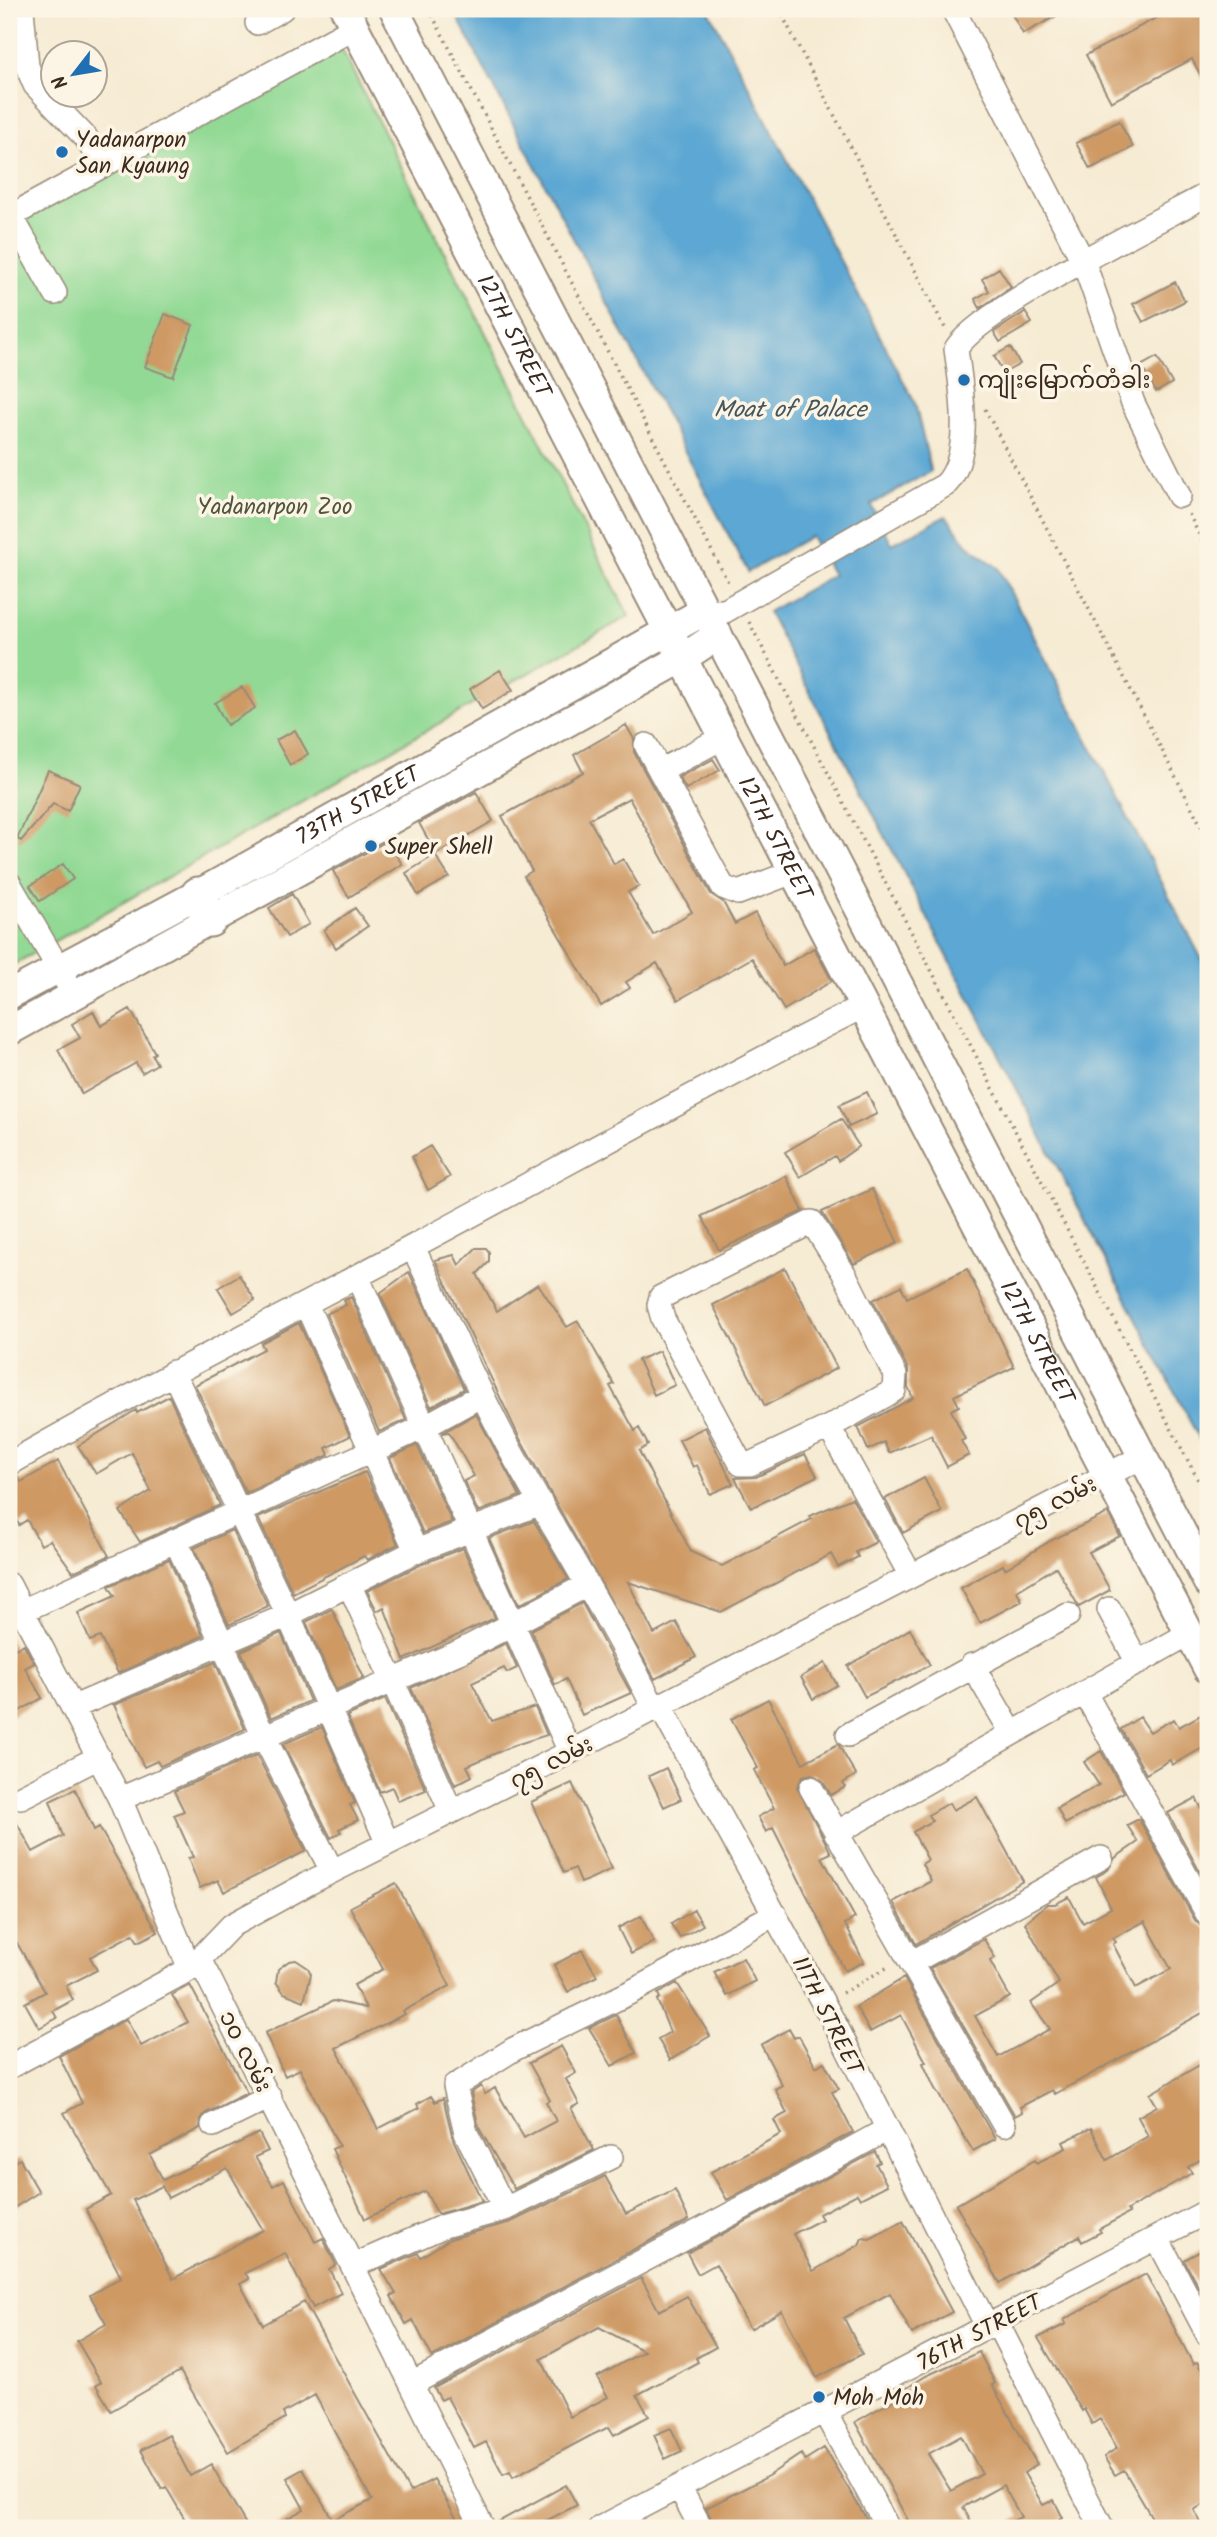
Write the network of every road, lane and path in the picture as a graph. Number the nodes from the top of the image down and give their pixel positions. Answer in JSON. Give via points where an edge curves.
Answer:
{"nodes":[{"id":1,"x":22,"y":9,"type":"edge"},
{"id":2,"x":282,"y":9,"type":"edge"},
{"id":3,"x":394,"y":9,"type":"edge"},
{"id":4,"x":429,"y":9,"type":"edge"},
{"id":5,"x":779,"y":9,"type":"edge"},
{"id":6,"x":953,"y":9,"type":"edge"},
{"id":7,"x":349,"y":18,"type":"edge"},
{"id":8,"x":257,"y":23,"type":"dead end"},
{"id":9,"x":103,"y":166,"type":"junction"},
{"id":10,"x":1208,"y":194,"type":"edge"},
{"id":11,"x":10,"y":217,"type":"edge"},
{"id":12,"x":1084,"y":263,"type":"junction"},
{"id":13,"x":55,"y":293,"type":"dead end"},
{"id":14,"x":956,"y":349,"type":"junction"},
{"id":15,"x":980,"y":399,"type":"dead end"},
{"id":16,"x":1179,"y":496,"type":"joint"},
{"id":17,"x":1208,"y":553,"type":"edge"},
{"id":18,"x":728,"y":611,"type":"junction"},
{"id":19,"x":668,"y":632,"type":"junction"},
{"id":20,"x":683,"y":658,"type":"junction"},
{"id":21,"x":724,"y":737,"type":"junction"},
{"id":22,"x":646,"y":745,"type":"dead end"},
{"id":23,"x":660,"y":771,"type":"junction"},
{"id":24,"x":1208,"y":839,"type":"edge"},
{"id":25,"x":793,"y":872,"type":"junction"},
{"id":26,"x":11,"y":893,"type":"edge"},
{"id":27,"x":204,"y":907,"type":"junction"},
{"id":28,"x":58,"y":967,"type":"junction"},
{"id":29,"x":9,"y":995,"type":"edge"},
{"id":30,"x":74,"y":995,"type":"junction"},
{"id":31,"x":862,"y":1007,"type":"junction"},
{"id":32,"x":9,"y":1031,"type":"edge"},
{"id":33,"x":413,"y":1247,"type":"junction"},
{"id":34,"x":357,"y":1276,"type":"junction"},
{"id":35,"x":306,"y":1304,"type":"junction"},
{"id":36,"x":173,"y":1372,"type":"junction"},
{"id":37,"x":482,"y":1395,"type":"junction"},
{"id":38,"x":424,"y":1427,"type":"junction"},
{"id":39,"x":829,"y":1427,"type":"junction"},
{"id":40,"x":370,"y":1451,"type":"junction"},
{"id":41,"x":1142,"y":1457,"type":"junction"},
{"id":42,"x":9,"y":1464,"type":"edge"},
{"id":43,"x":1106,"y":1475,"type":"junction"},
{"id":44,"x":1208,"y":1499,"type":"edge"},
{"id":45,"x":541,"y":1503,"type":"junction"},
{"id":46,"x":240,"y":1512,"type":"junction"},
{"id":47,"x":472,"y":1531,"type":"junction"},
{"id":48,"x":176,"y":1541,"type":"junction"},
{"id":49,"x":416,"y":1551,"type":"junction"},
{"id":50,"x":911,"y":1576,"type":"junction"},
{"id":51,"x":1208,"y":1583,"type":"edge"},
{"id":52,"x":349,"y":1584,"type":"junction"},
{"id":53,"x":587,"y":1585,"type":"junction"},
{"id":54,"x":9,"y":1586,"type":"edge"},
{"id":55,"x":1109,"y":1609,"type":"dead end"},
{"id":56,"x":22,"y":1611,"type":"junction"},
{"id":57,"x":288,"y":1615,"type":"junction"},
{"id":58,"x":1068,"y":1615,"type":"dead end"},
{"id":59,"x":514,"y":1625,"type":"junction"},
{"id":60,"x":1189,"y":1633,"type":"junction"},
{"id":61,"x":222,"y":1643,"type":"junction"},
{"id":62,"x":1138,"y":1664,"type":"junction"},
{"id":63,"x":972,"y":1665,"type":"junction"},
{"id":64,"x":1208,"y":1669,"type":"edge"},
{"id":65,"x":391,"y":1681,"type":"junction"},
{"id":66,"x":1085,"y":1693,"type":"junction"},
{"id":67,"x":74,"y":1707,"type":"junction"},
{"id":68,"x":657,"y":1707,"type":"junction"},
{"id":69,"x":328,"y":1708,"type":"junction"},
{"id":70,"x":1012,"y":1733,"type":"junction"},
{"id":71,"x":848,"y":1735,"type":"dead end"},
{"id":72,"x":264,"y":1737,"type":"junction"},
{"id":73,"x":570,"y":1752,"type":"junction"},
{"id":74,"x":99,"y":1757,"type":"junction"},
{"id":75,"x":811,"y":1788,"type":"dead end"},
{"id":76,"x":21,"y":1797,"type":"dead end"},
{"id":77,"x":121,"y":1799,"type":"junction"},
{"id":78,"x":452,"y":1811,"type":"junction"},
{"id":79,"x":836,"y":1833,"type":"junction"},
{"id":80,"x":387,"y":1842,"type":"junction"},
{"id":81,"x":1101,"y":1858,"type":"dead end"},
{"id":82,"x":332,"y":1871,"type":"junction"},
{"id":83,"x":775,"y":1914,"type":"junction"},
{"id":84,"x":1208,"y":1915,"type":"edge"},
{"id":85,"x":909,"y":1960,"type":"junction"},
{"id":86,"x":190,"y":1969,"type":"junction"},
{"id":87,"x":824,"y":2003,"type":"junction"},
{"id":88,"x":9,"y":2067,"type":"edge"},
{"id":89,"x":270,"y":2097,"type":"junction"},
{"id":90,"x":1004,"y":2125,"type":"dead end"},
{"id":91,"x":212,"y":2126,"type":"dead end"},
{"id":92,"x":886,"y":2130,"type":"junction"},
{"id":93,"x":611,"y":2157,"type":"dead end"},
{"id":94,"x":505,"y":2209,"type":"junction"},
{"id":95,"x":1208,"y":2211,"type":"edge"},
{"id":96,"x":1157,"y":2238,"type":"junction"},
{"id":97,"x":353,"y":2266,"type":"junction"},
{"id":98,"x":992,"y":2325,"type":"junction"},
{"id":99,"x":1208,"y":2335,"type":"edge"},
{"id":100,"x":412,"y":2384,"type":"junction"},
{"id":101,"x":825,"y":2413,"type":"junction"},
{"id":102,"x":680,"y":2488,"type":"junction"},
{"id":103,"x":483,"y":2528,"type":"edge"},
{"id":104,"x":600,"y":2528,"type":"edge"},
{"id":105,"x":701,"y":2528,"type":"edge"},
{"id":106,"x":888,"y":2528,"type":"edge"},
{"id":107,"x":1102,"y":2528,"type":"edge"}],
"edges":[{"from":1,"to":9,"type":"street","via":[[27,66],[35,85],[86,138]]},
{"from":2,"to":8,"type":"street"},
{"from":3,"to":18,"type":"main road","name":"12TH STREET"},
{"from":4,"to":18,"type":"path"},
{"from":5,"to":14,"type":"path"},
{"from":6,"to":12,"type":"street"},
{"from":7,"to":9,"type":"street"},
{"from":7,"to":19,"type":"main road","name":"12TH STREET"},
{"from":9,"to":11,"type":"street"},
{"from":10,"to":12,"type":"street"},
{"from":11,"to":13,"type":"street"},
{"from":12,"to":14,"type":"street","via":[[978,326]]},
{"from":12,"to":16,"type":"street","via":[[1133,403]]},
{"from":14,"to":18,"type":"street","via":[[963,400],[961,445],[955,472],[945,485]]},
{"from":15,"to":24,"type":"path"},
{"from":16,"to":17,"type":"path"},
{"from":18,"to":19,"type":"main road","name":"73TH STREET"},
{"from":18,"to":20,"type":"main road","name":"73TH STREET"},
{"from":18,"to":41,"type":"main road","name":"12TH STREET"},
{"from":18,"to":44,"type":"path"},
{"from":19,"to":20,"type":"main road","name":"12TH STREET"},
{"from":19,"to":27,"type":"main road","name":"73TH STREET"},
{"from":20,"to":21,"type":"main road","name":"12TH STREET"},
{"from":20,"to":27,"type":"main road","name":"73TH STREET"},
{"from":21,"to":23,"type":"street"},
{"from":21,"to":25,"type":"main road","name":"12TH STREET"},
{"from":22,"to":23,"type":"street"},
{"from":23,"to":25,"type":"street","via":[[712,869],[730,893]]},
{"from":25,"to":31,"type":"main road","name":"12TH STREET"},
{"from":26,"to":28,"type":"street"},
{"from":27,"to":28,"type":"main road","name":"73TH STREET"},
{"from":27,"to":30,"type":"main road","name":"73TH STREET"},
{"from":28,"to":29,"type":"main road","name":"73TH STREET"},
{"from":28,"to":30,"type":"street"},
{"from":30,"to":32,"type":"main road","name":"73TH STREET"},
{"from":31,"to":33,"type":"street","via":[[710,1084]]},
{"from":31,"to":43,"type":"main road","name":"12TH STREET"},
{"from":33,"to":34,"type":"street"},
{"from":33,"to":37,"type":"street","name":"11TH STREET"},
{"from":34,"to":35,"type":"street"},
{"from":34,"to":38,"type":"street"},
{"from":35,"to":36,"type":"street"},
{"from":35,"to":40,"type":"street"},
{"from":36,"to":42,"type":"street"},
{"from":36,"to":46,"type":"street"},
{"from":37,"to":38,"type":"street"},
{"from":37,"to":45,"type":"street","name":"11TH STREET"},
{"from":38,"to":40,"type":"street"},
{"from":38,"to":47,"type":"street"},
{"from":39,"to":39,"type":"street","via":[[741,1464],[663,1319],[661,1297],[804,1223],[817,1225],[895,1375],[894,1390]]},
{"from":39,"to":50,"type":"street"},
{"from":40,"to":46,"type":"street"},
{"from":40,"to":49,"type":"street"},
{"from":41,"to":43,"type":"street","name":"၇၅ လမ်း"},
{"from":41,"to":51,"type":"main road","name":"12TH STREET"},
{"from":43,"to":50,"type":"street","name":"၇၅ လမ်း"},
{"from":43,"to":60,"type":"main road","name":"12TH STREET"},
{"from":45,"to":47,"type":"street"},
{"from":45,"to":53,"type":"street","name":"11TH STREET"},
{"from":46,"to":48,"type":"street"},
{"from":46,"to":57,"type":"street"},
{"from":47,"to":49,"type":"street"},
{"from":47,"to":59,"type":"street"},
{"from":48,"to":56,"type":"street"},
{"from":48,"to":61,"type":"street"},
{"from":49,"to":52,"type":"street"},
{"from":50,"to":68,"type":"street","name":"၇၅ လမ်း"},
{"from":52,"to":57,"type":"street"},
{"from":52,"to":65,"type":"street"},
{"from":53,"to":59,"type":"street"},
{"from":53,"to":68,"type":"street","name":"11TH STREET"},
{"from":54,"to":56,"type":"street"},
{"from":55,"to":62,"type":"street"},
{"from":56,"to":67,"type":"street"},
{"from":57,"to":61,"type":"street"},
{"from":57,"to":69,"type":"street"},
{"from":58,"to":63,"type":"street"},
{"from":59,"to":65,"type":"street"},
{"from":59,"to":73,"type":"street"},
{"from":60,"to":62,"type":"street"},
{"from":60,"to":64,"type":"main road","name":"12TH STREET"},
{"from":61,"to":67,"type":"street"},
{"from":61,"to":72,"type":"street"},
{"from":62,"to":66,"type":"street"},
{"from":63,"to":70,"type":"street"},
{"from":63,"to":71,"type":"street"},
{"from":65,"to":69,"type":"street"},
{"from":65,"to":78,"type":"street"},
{"from":66,"to":70,"type":"street"},
{"from":66,"to":84,"type":"street"},
{"from":67,"to":74,"type":"street"},
{"from":68,"to":73,"type":"street","name":"၇၅ လမ်း"},
{"from":68,"to":83,"type":"street","name":"11TH STREET"},
{"from":69,"to":72,"type":"street"},
{"from":69,"to":80,"type":"street"},
{"from":70,"to":79,"type":"street"},
{"from":72,"to":77,"type":"street"},
{"from":72,"to":82,"type":"street"},
{"from":73,"to":78,"type":"street","name":"၇၅ လမ်း"},
{"from":74,"to":76,"type":"street"},
{"from":74,"to":77,"type":"street"},
{"from":75,"to":79,"type":"street"},
{"from":77,"to":86,"type":"street"},
{"from":78,"to":80,"type":"street","name":"၇၅ လမ်း"},
{"from":79,"to":85,"type":"street"},
{"from":80,"to":82,"type":"street","name":"၇၅ လမ်း"},
{"from":81,"to":85,"type":"street"},
{"from":82,"to":86,"type":"street","name":"၇၅ လမ်း","via":[[232,1925]]},
{"from":83,"to":87,"type":"street","name":"11TH STREET"},
{"from":83,"to":94,"type":"street","via":[[514,2049],[455,2087],[466,2133]]},
{"from":85,"to":87,"type":"path"},
{"from":85,"to":90,"type":"street"},
{"from":86,"to":88,"type":"street","name":"၇၅ လမ်း"},
{"from":86,"to":89,"type":"street","name":"၁၀ လမ်း","via":[[203,1967]]},
{"from":87,"to":92,"type":"street","name":"11TH STREET"},
{"from":89,"to":91,"type":"street"},
{"from":89,"to":97,"type":"street","name":"၁၀ လမ်း"},
{"from":92,"to":98,"type":"street","name":"11TH STREET"},
{"from":92,"to":100,"type":"street"},
{"from":93,"to":94,"type":"street"},
{"from":94,"to":97,"type":"street","via":[[431,2231]]},
{"from":95,"to":96,"type":"street","name":"76TH STREET"},
{"from":96,"to":98,"type":"street","name":"76TH STREET"},
{"from":96,"to":99,"type":"street"},
{"from":97,"to":100,"type":"street","name":"၁၀ လမ်း"},
{"from":98,"to":101,"type":"street","name":"76TH STREET"},
{"from":98,"to":107,"type":"street","name":"11TH STREET"},
{"from":100,"to":103,"type":"street","name":"၁၀ လမ်း"},
{"from":101,"to":102,"type":"street","name":"76TH STREET"},
{"from":101,"to":106,"type":"street"},
{"from":102,"to":104,"type":"street","name":"76TH STREET"},
{"from":102,"to":105,"type":"street"}]}
